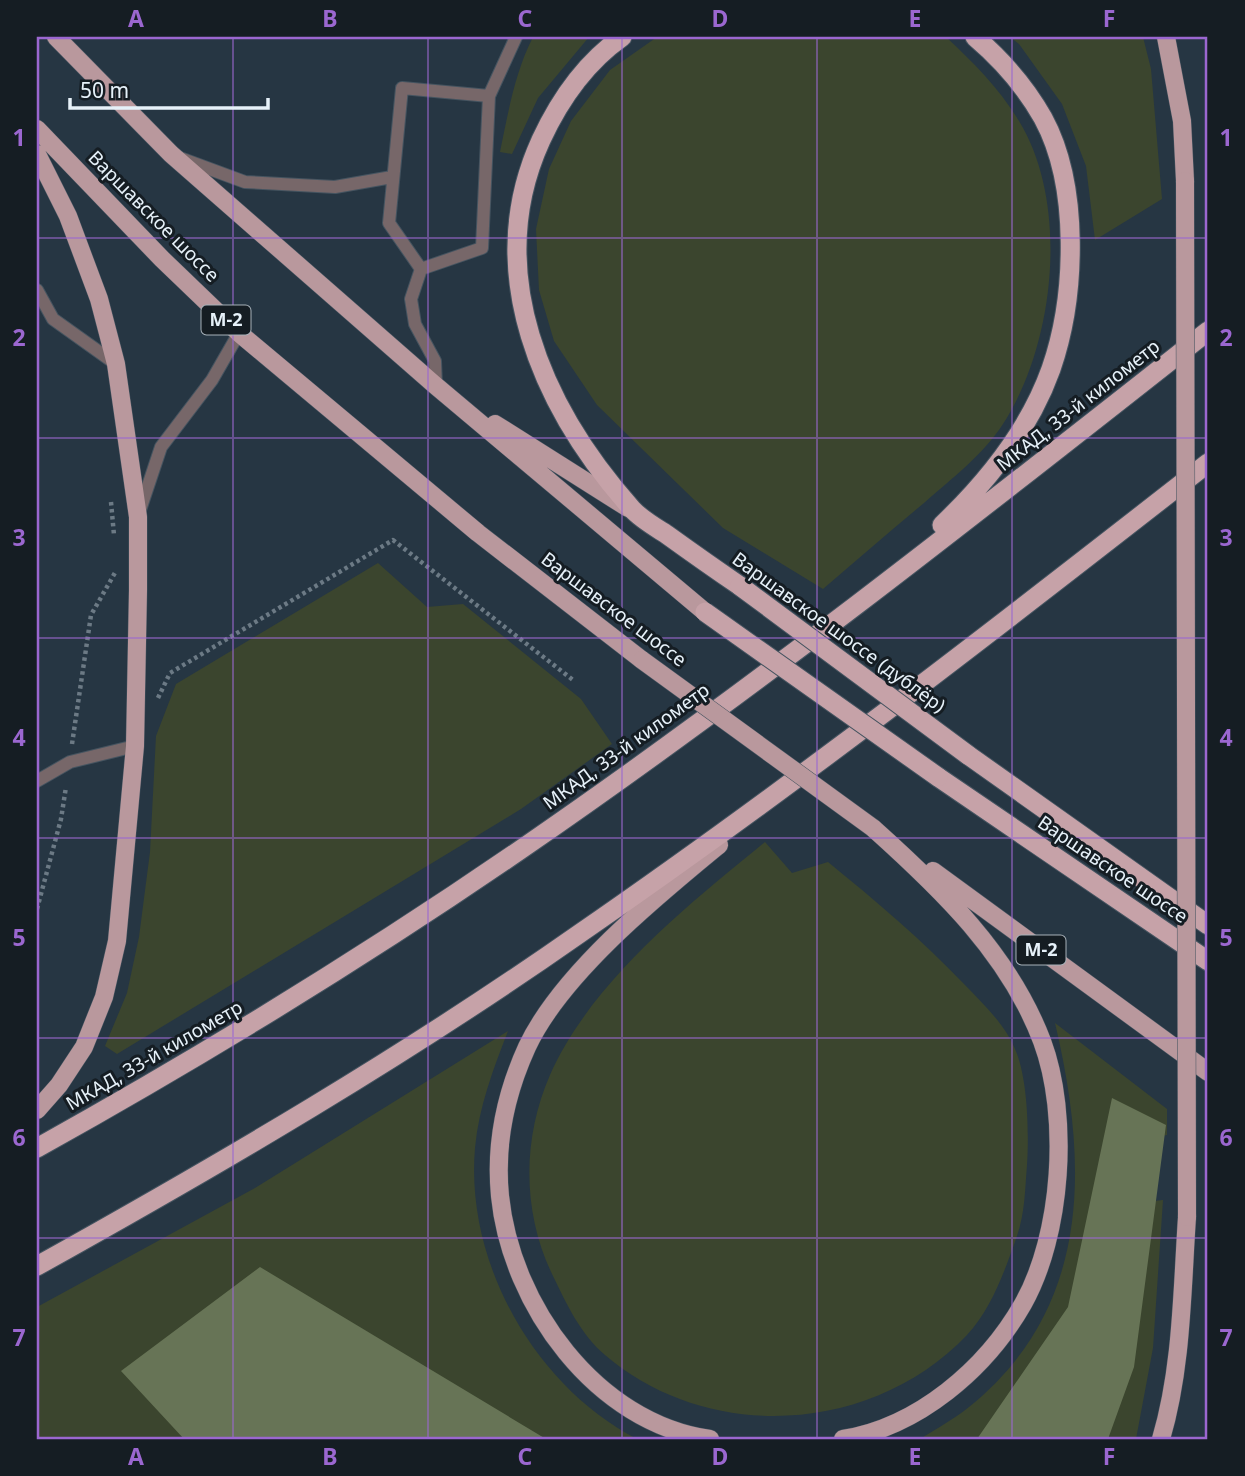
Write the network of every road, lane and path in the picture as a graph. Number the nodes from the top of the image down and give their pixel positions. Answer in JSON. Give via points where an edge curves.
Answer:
{"nodes":[{"id":1,"x":56,"y":37,"type":"edge"},
{"id":2,"x":516,"y":37,"type":"edge"},
{"id":3,"x":622,"y":37,"type":"edge"},
{"id":4,"x":975,"y":37,"type":"edge"},
{"id":5,"x":1166,"y":37,"type":"edge"},
{"id":6,"x":489,"y":96,"type":"junction"},
{"id":7,"x":37,"y":129,"type":"edge"},
{"id":8,"x":37,"y":154,"type":"edge"},
{"id":9,"x":171,"y":154,"type":"junction"},
{"id":10,"x":391,"y":177,"type":"junction"},
{"id":11,"x":421,"y":269,"type":"junction"},
{"id":12,"x":37,"y":290,"type":"edge"},
{"id":13,"x":1208,"y":331,"type":"edge"},
{"id":14,"x":239,"y":333,"type":"junction"},
{"id":15,"x":116,"y":364,"type":"junction"},
{"id":16,"x":436,"y":386,"type":"junction"},
{"id":17,"x":1208,"y":463,"type":"edge"},
{"id":18,"x":111,"y":501,"type":"dead end"},
{"id":19,"x":634,"y":512,"type":"junction"},
{"id":20,"x":138,"y":517,"type":"junction"},
{"id":21,"x":114,"y":542,"type":"dead end"},
{"id":22,"x":117,"y":570,"type":"dead end"},
{"id":23,"x":863,"y":601,"type":"junction"},
{"id":24,"x":705,"y":612,"type":"joint"},
{"id":25,"x":573,"y":680,"type":"dead end"},
{"id":26,"x":153,"y":710,"type":"dead end"},
{"id":27,"x":135,"y":747,"type":"junction"},
{"id":28,"x":70,"y":762,"type":"junction"},
{"id":29,"x":816,"y":765,"type":"junction"},
{"id":30,"x":37,"y":781,"type":"edge"},
{"id":31,"x":873,"y":828,"type":"junction"},
{"id":32,"x":37,"y":909,"type":"edge"},
{"id":33,"x":1208,"y":925,"type":"edge"},
{"id":34,"x":1208,"y":961,"type":"edge"},
{"id":35,"x":1208,"y":1072,"type":"edge"},
{"id":36,"x":37,"y":1110,"type":"edge"},
{"id":37,"x":37,"y":1149,"type":"edge"},
{"id":38,"x":37,"y":1266,"type":"edge"},
{"id":39,"x":710,"y":1439,"type":"edge"},
{"id":40,"x":843,"y":1439,"type":"edge"},
{"id":41,"x":1161,"y":1439,"type":"edge"}],
"edges":[{"from":1,"to":9,"type":"main road","name":"Варшавское шоссе"},
{"from":2,"to":6,"type":"lane"},
{"from":3,"to":19,"type":"highway","via":[[598,54],[556,107],[529,167],[517,231],[519,293],[533,350],[557,406],[586,453]]},
{"from":4,"to":23,"type":"highway","via":[[1005,63],[1044,120],[1066,192],[1071,239],[1067,304],[1051,369],[1019,434],[971,498]]},
{"from":5,"to":41,"type":"main road","bridge":true,"via":[[1182,121],[1185,181],[1186,1217],[1178,1356]]},
{"from":6,"to":10,"type":"lane","via":[[402,88]]},
{"from":6,"to":11,"type":"lane","via":[[482,248]]},
{"from":7,"to":14,"type":"main road","name":"Варшавское шоссе","number":"М-2"},
{"from":8,"to":15,"type":"main road","via":[[99,299]]},
{"from":9,"to":10,"type":"lane","via":[[245,181],[335,187]]},
{"from":9,"to":16,"type":"main road","name":"Варшавское шоссе"},
{"from":10,"to":11,"type":"lane","via":[[389,223]]},
{"from":11,"to":16,"type":"lane","via":[[411,299],[415,324],[435,361]]},
{"from":12,"to":15,"type":"lane","via":[[53,319]]},
{"from":13,"to":23,"type":"highway","name":"МКАД, 33-й километр"},
{"from":14,"to":20,"type":"lane","via":[[212,380],[161,447]]},
{"from":14,"to":31,"type":"main road","name":"Варшавское шоссе","number":"М-2","bridge":true,"via":[[450,510],[642,660]]},
{"from":15,"to":20,"type":"main road"},
{"from":16,"to":19,"type":"main road","name":"Варшавское шоссе (дублёр)"},
{"from":16,"to":24,"type":"main road","name":"Варшавское шоссе"},
{"from":17,"to":29,"type":"highway"},
{"from":18,"to":21,"type":"path"},
{"from":19,"to":33,"type":"highway","name":"Варшавское шоссе (дублёр)","bridge":true},
{"from":20,"to":27,"type":"main road"},
{"from":22,"to":28,"type":"path","via":[[91,615]]},
{"from":23,"to":37,"type":"highway","name":"МКАД, 33-й километр","via":[[646,762],[383,941],[254,1023]]},
{"from":24,"to":34,"type":"highway","name":"Варшавское шоссе","bridge":true},
{"from":25,"to":26,"type":"path","via":[[393,540],[170,673]]},
{"from":27,"to":28,"type":"lane"},
{"from":27,"to":36,"type":"main road","via":[[117,941],[104,997],[84,1047]]},
{"from":28,"to":30,"type":"lane"},
{"from":28,"to":32,"type":"path","via":[[61,820]]},
{"from":29,"to":38,"type":"highway","via":[[577,936],[428,1035],[308,1111]]},
{"from":29,"to":39,"type":"main road","via":[[613,939],[559,998],[528,1045],[509,1094],[500,1146],[500,1196],[509,1244],[529,1295],[553,1335],[585,1374],[623,1405],[662,1424]]},
{"from":31,"to":35,"type":"main road","name":"Варшавское шоссе","number":"М-2"},
{"from":31,"to":40,"type":"main road","via":[[929,879],[983,938],[1018,992],[1042,1043],[1054,1092],[1059,1148],[1056,1193],[1044,1249],[1024,1302],[994,1348],[953,1388],[907,1417]]}]}
